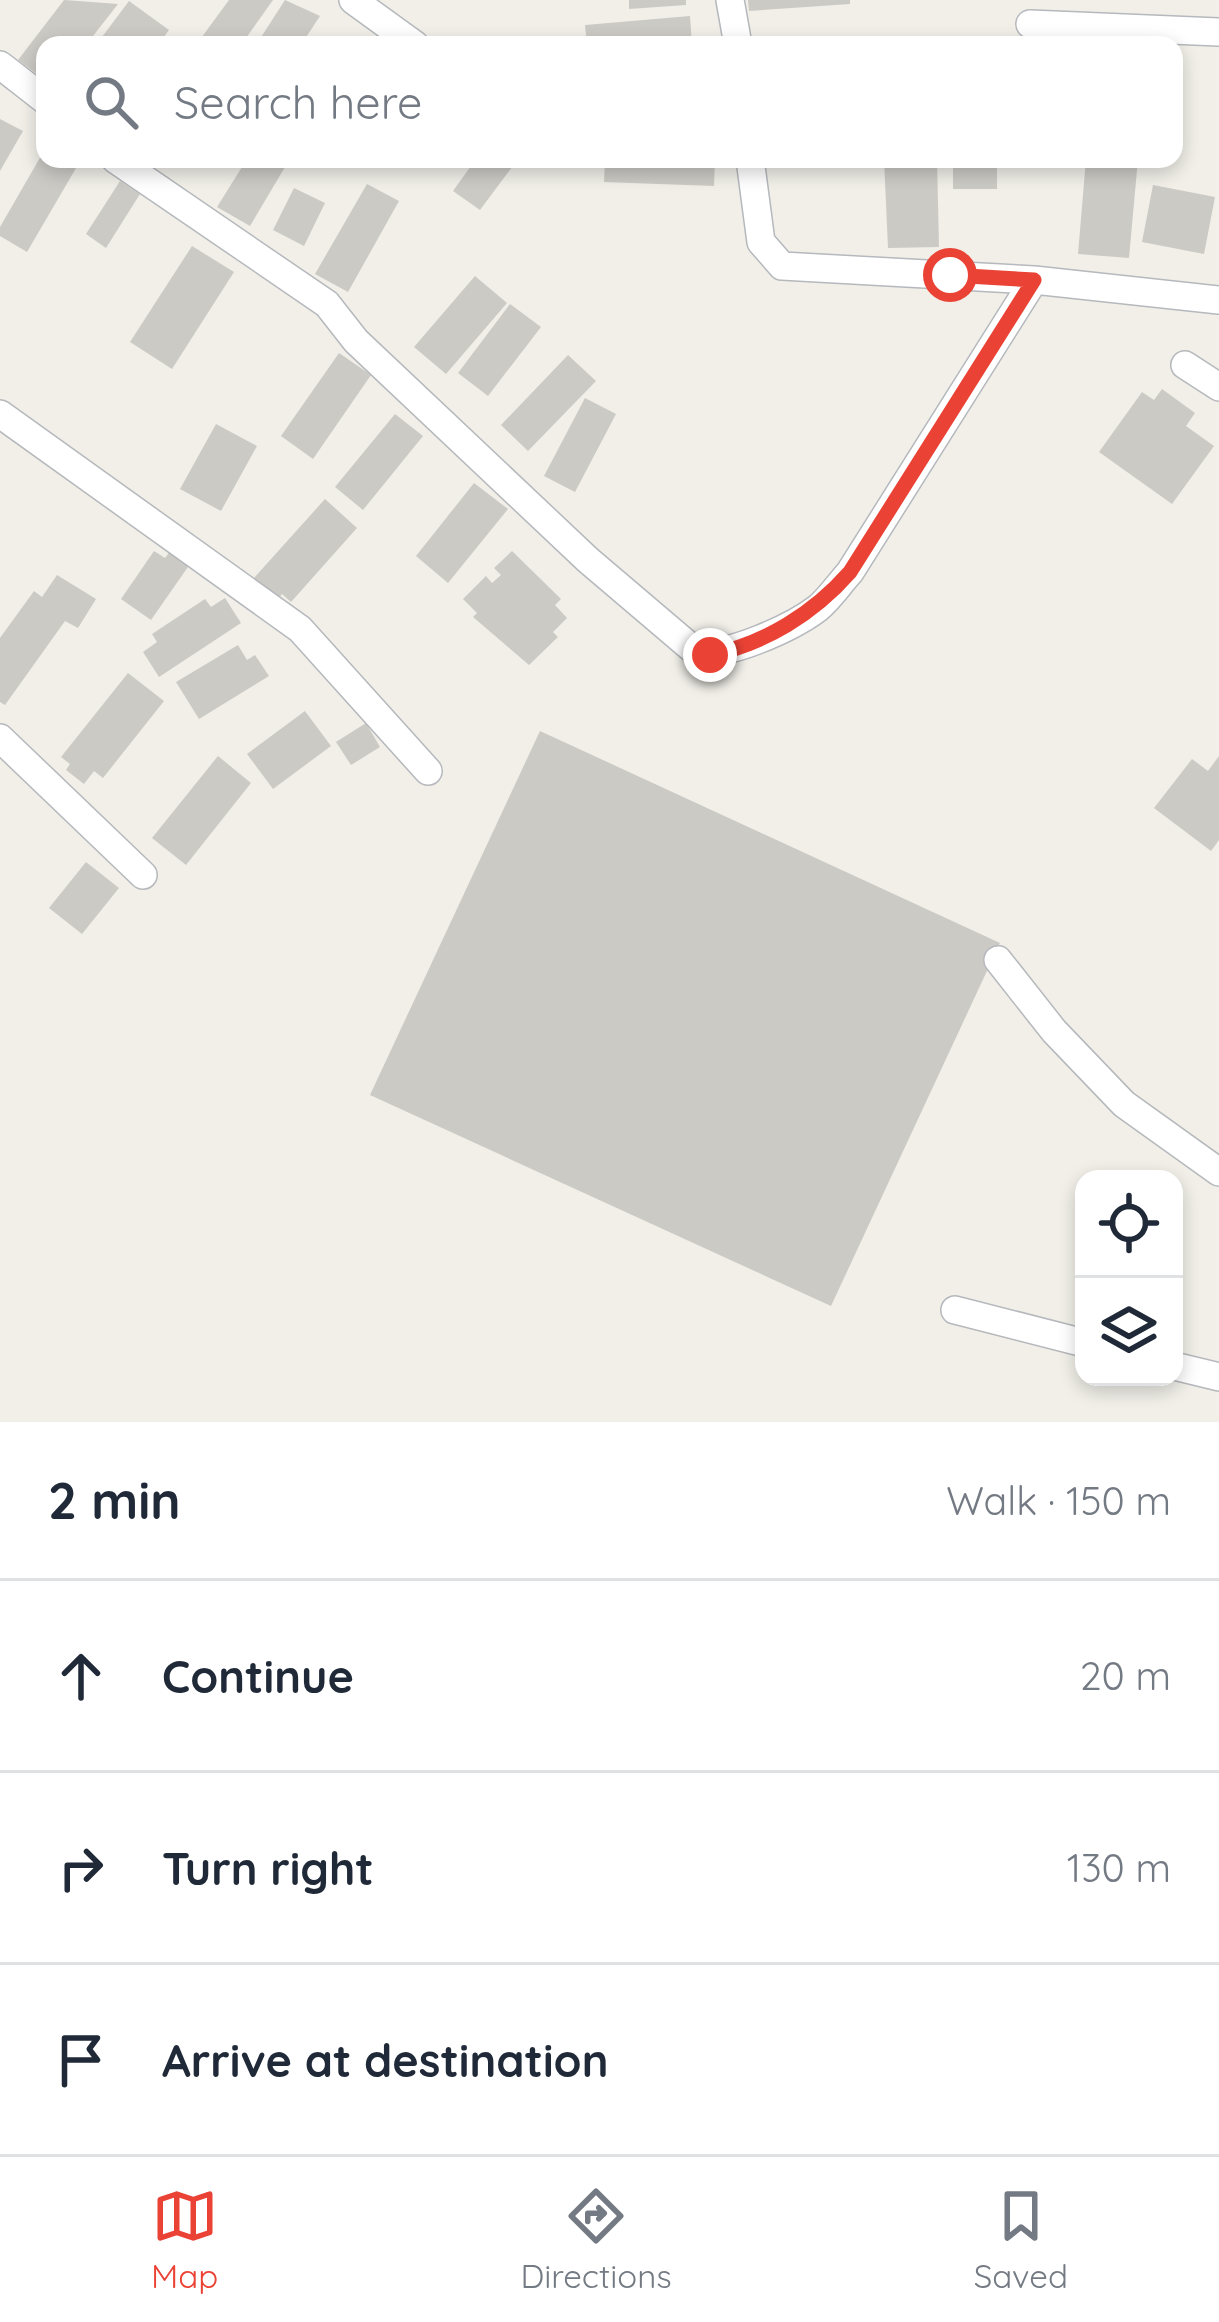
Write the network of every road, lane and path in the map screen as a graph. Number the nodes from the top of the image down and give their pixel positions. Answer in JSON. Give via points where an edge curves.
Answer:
{"nodes":[{"id":1,"x":353,"y":0,"type":"edge"},
{"id":2,"x":730,"y":0,"type":"edge"},
{"id":3,"x":1030,"y":24,"type":"dead end"},
{"id":4,"x":1219,"y":32,"type":"edge"},
{"id":5,"x":403,"y":36,"type":"edge"},
{"id":6,"x":736,"y":36,"type":"edge"},
{"id":7,"x":0,"y":65,"type":"edge"},
{"id":8,"x":36,"y":93,"type":"edge"},
{"id":9,"x":128,"y":168,"type":"edge"},
{"id":10,"x":752,"y":168,"type":"edge"},
{"id":11,"x":1034,"y":280,"type":"junction"},
{"id":12,"x":1219,"y":301,"type":"edge"},
{"id":13,"x":1185,"y":364,"type":"dead end"},
{"id":14,"x":1219,"y":387,"type":"edge"},
{"id":15,"x":0,"y":415,"type":"edge"},
{"id":16,"x":0,"y":739,"type":"edge"},
{"id":17,"x":428,"y":772,"type":"dead end"},
{"id":18,"x":143,"y":875,"type":"dead end"},
{"id":19,"x":998,"y":960,"type":"dead end"},
{"id":20,"x":1219,"y":1172,"type":"edge"},
{"id":21,"x":955,"y":1310,"type":"dead end"},
{"id":22,"x":1075,"y":1341,"type":"edge"},
{"id":23,"x":1183,"y":1368,"type":"edge"},
{"id":24,"x":1219,"y":1377,"type":"edge"}],
"edges":[{"from":1,"to":5,"type":"street"},
{"from":2,"to":6,"type":"street"},
{"from":3,"to":4,"type":"street"},
{"from":7,"to":8,"type":"street"},
{"from":9,"to":11,"type":"street","via":[[327,304],[589,560],[695,651],[710,655],[818,608],[850,572]]},
{"from":10,"to":11,"type":"street","via":[[761,242],[782,266]]},
{"from":11,"to":12,"type":"street"},
{"from":13,"to":14,"type":"street"},
{"from":15,"to":17,"type":"street","via":[[300,629]]},
{"from":16,"to":18,"type":"street"},
{"from":19,"to":20,"type":"street","via":[[1124,1104]]},
{"from":21,"to":22,"type":"street"},
{"from":23,"to":24,"type":"street"}]}
